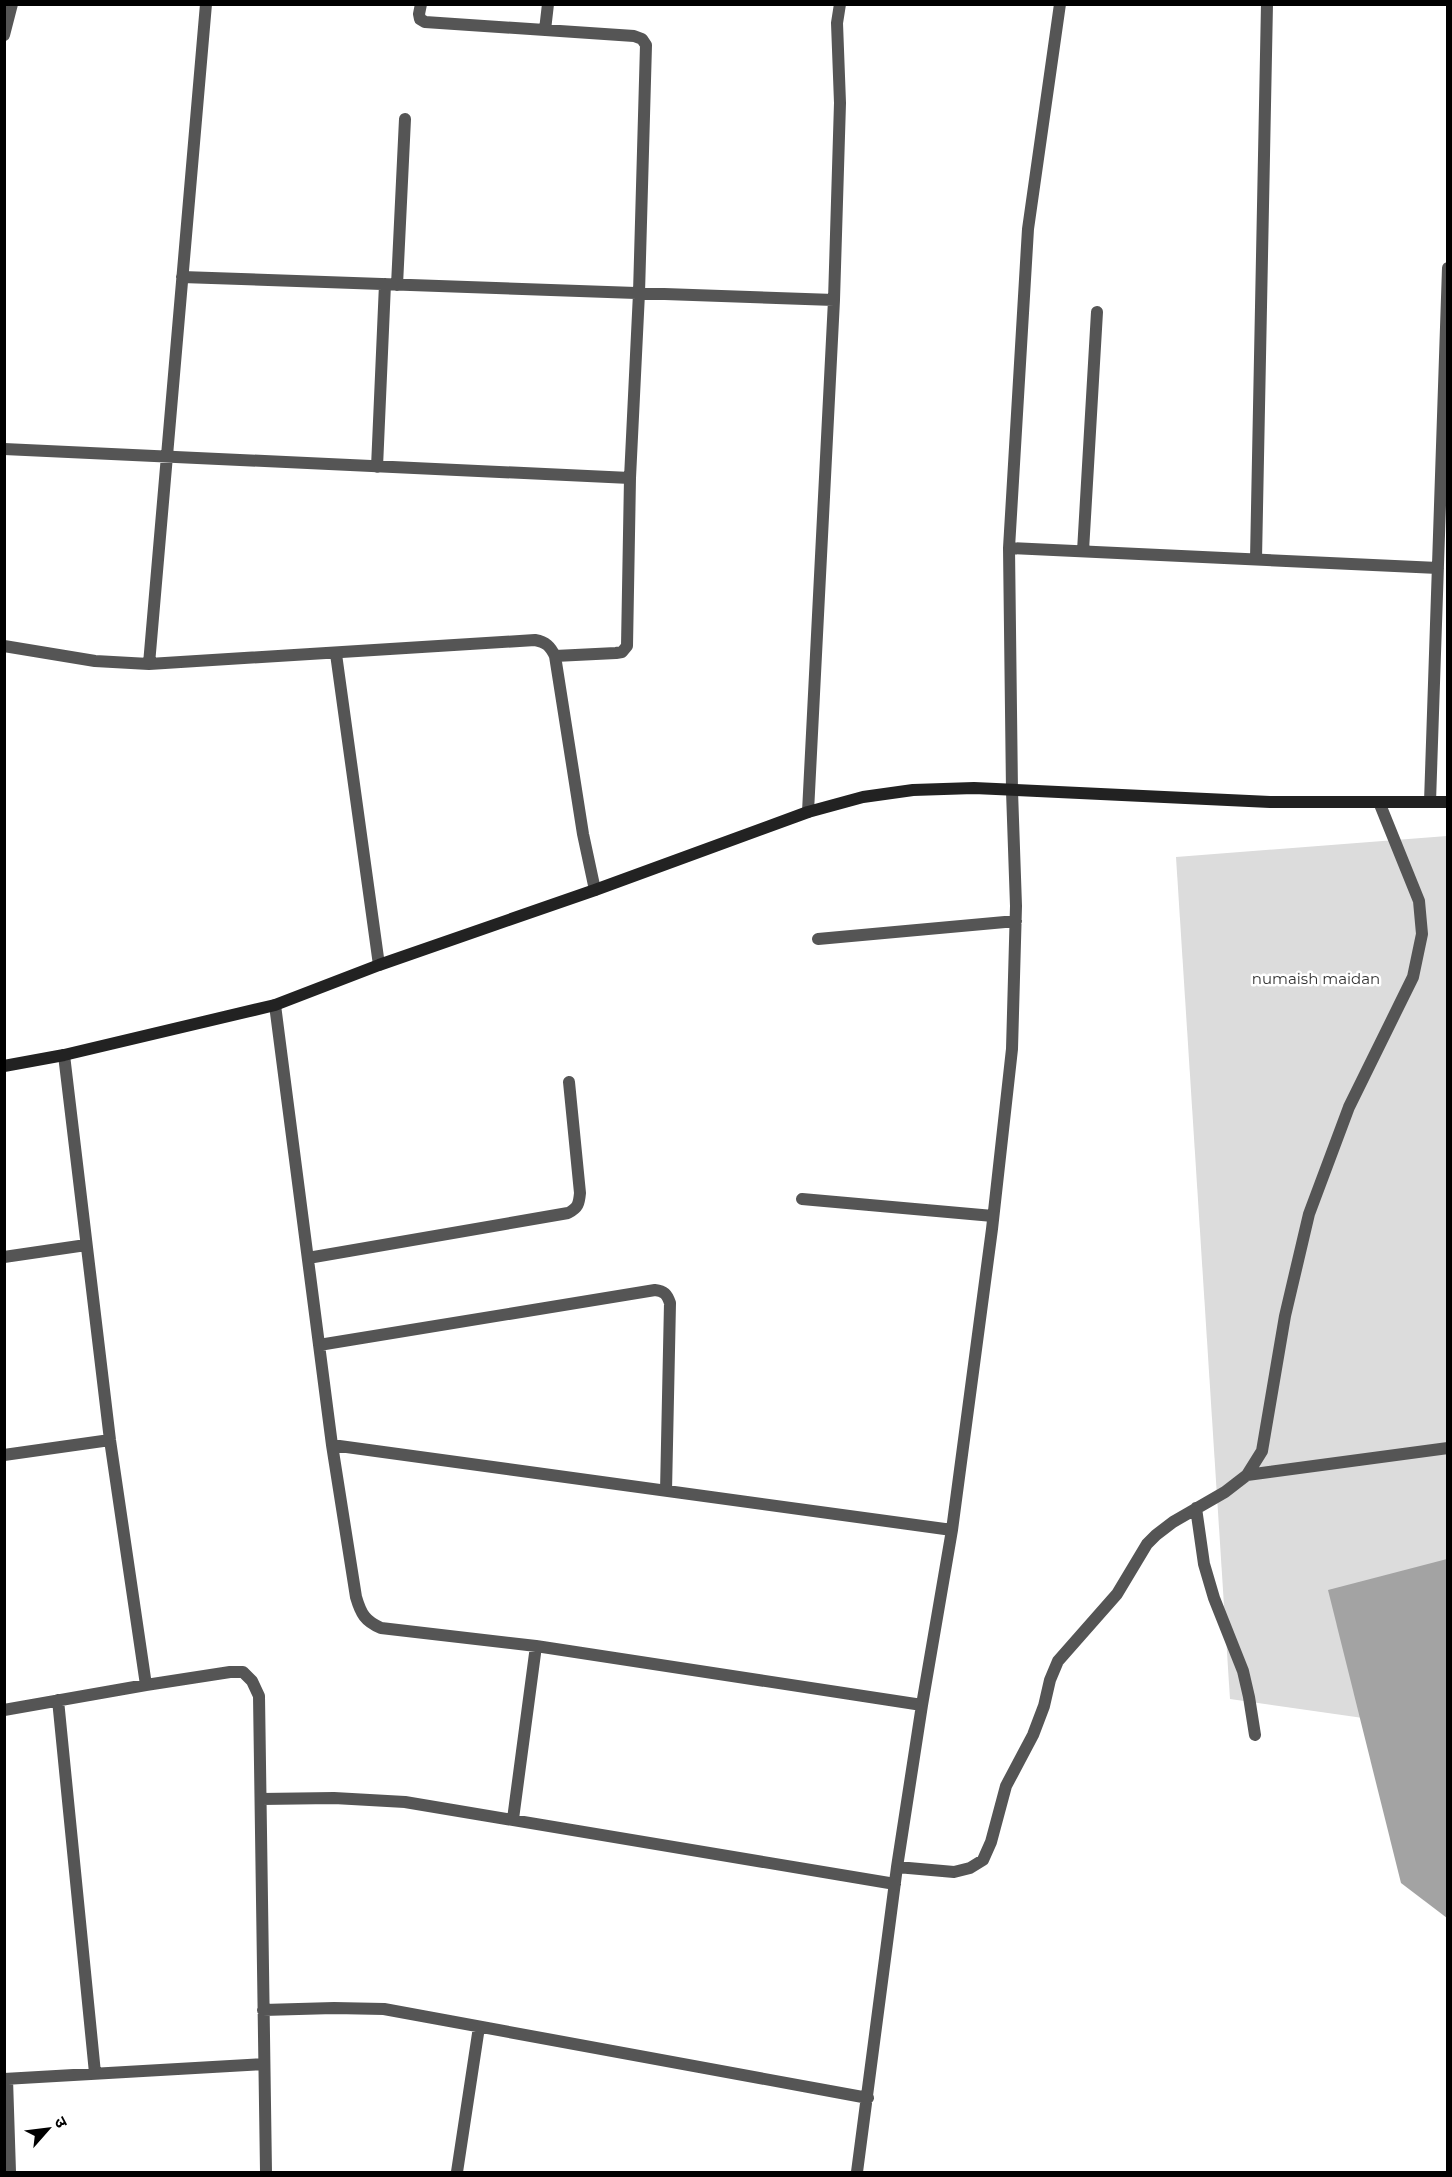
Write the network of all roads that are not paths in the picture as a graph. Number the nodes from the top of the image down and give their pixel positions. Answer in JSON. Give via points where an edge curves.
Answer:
{"nodes":[{"id":1,"x":12,"y":4,"type":"edge"},
{"id":2,"x":206,"y":4,"type":"edge"},
{"id":3,"x":421,"y":4,"type":"edge"},
{"id":4,"x":548,"y":4,"type":"edge"},
{"id":5,"x":840,"y":4,"type":"edge"},
{"id":6,"x":1060,"y":4,"type":"edge"},
{"id":7,"x":1267,"y":4,"type":"edge"},
{"id":8,"x":545,"y":30,"type":"junction"},
{"id":9,"x":4,"y":35,"type":"edge"},
{"id":10,"x":405,"y":118,"type":"dead end"},
{"id":11,"x":1448,"y":268,"type":"edge"},
{"id":12,"x":182,"y":277,"type":"junction"},
{"id":13,"x":391,"y":284,"type":"junction"},
{"id":14,"x":639,"y":293,"type":"junction"},
{"id":15,"x":834,"y":300,"type":"junction"},
{"id":16,"x":1097,"y":312,"type":"dead end"},
{"id":17,"x":1446,"y":359,"type":"edge"},
{"id":18,"x":4,"y":449,"type":"edge"},
{"id":19,"x":166,"y":458,"type":"junction"},
{"id":20,"x":377,"y":467,"type":"junction"},
{"id":21,"x":630,"y":478,"type":"junction"},
{"id":22,"x":1443,"y":541,"type":"edge"},
{"id":23,"x":1009,"y":548,"type":"junction"},
{"id":24,"x":1083,"y":552,"type":"junction"},
{"id":25,"x":1256,"y":559,"type":"junction"},
{"id":26,"x":1438,"y":568,"type":"junction"},
{"id":27,"x":4,"y":646,"type":"edge"},
{"id":28,"x":336,"y":654,"type":"junction"},
{"id":29,"x":555,"y":656,"type":"junction"},
{"id":30,"x":149,"y":664,"type":"junction"},
{"id":31,"x":1012,"y":791,"type":"junction"},
{"id":32,"x":1379,"y":802,"type":"junction"},
{"id":33,"x":1430,"y":802,"type":"junction"},
{"id":34,"x":1448,"y":802,"type":"edge"},
{"id":35,"x":808,"y":812,"type":"junction"},
{"id":36,"x":595,"y":890,"type":"junction"},
{"id":37,"x":1016,"y":921,"type":"junction"},
{"id":38,"x":818,"y":939,"type":"dead end"},
{"id":39,"x":379,"y":965,"type":"junction"},
{"id":40,"x":275,"y":1005,"type":"junction"},
{"id":41,"x":64,"y":1054,"type":"junction"},
{"id":42,"x":4,"y":1066,"type":"edge"},
{"id":43,"x":568,"y":1082,"type":"dead end"},
{"id":44,"x":802,"y":1199,"type":"dead end"},
{"id":45,"x":993,"y":1216,"type":"junction"},
{"id":46,"x":86,"y":1245,"type":"junction"},
{"id":47,"x":4,"y":1257,"type":"edge"},
{"id":48,"x":308,"y":1258,"type":"junction"},
{"id":49,"x":320,"y":1345,"type":"junction"},
{"id":50,"x":110,"y":1440,"type":"junction"},
{"id":51,"x":332,"y":1445,"type":"junction"},
{"id":52,"x":1448,"y":1448,"type":"edge"},
{"id":53,"x":4,"y":1455,"type":"edge"},
{"id":54,"x":1247,"y":1475,"type":"junction"},
{"id":55,"x":666,"y":1491,"type":"junction"},
{"id":56,"x":1196,"y":1508,"type":"junction"},
{"id":57,"x":952,"y":1530,"type":"junction"},
{"id":58,"x":536,"y":1646,"type":"junction"},
{"id":59,"x":146,"y":1685,"type":"junction"},
{"id":60,"x":58,"y":1700,"type":"junction"},
{"id":61,"x":922,"y":1705,"type":"junction"},
{"id":62,"x":4,"y":1710,"type":"edge"},
{"id":63,"x":1255,"y":1735,"type":"dead end"},
{"id":64,"x":261,"y":1799,"type":"junction"},
{"id":65,"x":513,"y":1819,"type":"junction"},
{"id":66,"x":897,"y":1867,"type":"junction"},
{"id":67,"x":895,"y":1884,"type":"junction"},
{"id":68,"x":263,"y":2010,"type":"junction"},
{"id":69,"x":479,"y":2026,"type":"junction"},
{"id":70,"x":264,"y":2064,"type":"junction"},
{"id":71,"x":95,"y":2073,"type":"junction"},
{"id":72,"x":6,"y":2079,"type":"edge"},
{"id":73,"x":868,"y":2098,"type":"junction"},
{"id":74,"x":10,"y":2172,"type":"edge"},
{"id":75,"x":266,"y":2172,"type":"edge"},
{"id":76,"x":457,"y":2172,"type":"edge"},
{"id":77,"x":857,"y":2172,"type":"edge"}],
"edges":[{"from":1,"to":9,"type":"street"},
{"from":2,"to":12,"type":"street"},
{"from":3,"to":8,"type":"street","via":[[419,14],[424,22]]},
{"from":4,"to":8,"type":"street"},
{"from":5,"to":15,"type":"street"},
{"from":6,"to":23,"type":"street","via":[[1028,229]]},
{"from":7,"to":25,"type":"street"},
{"from":8,"to":14,"type":"street","via":[[634,36],[646,45]]},
{"from":10,"to":13,"type":"street"},
{"from":11,"to":17,"type":"street"},
{"from":12,"to":13,"type":"street"},
{"from":12,"to":19,"type":"street"},
{"from":13,"to":14,"type":"street"},
{"from":13,"to":20,"type":"street"},
{"from":14,"to":15,"type":"street"},
{"from":14,"to":21,"type":"street"},
{"from":15,"to":35,"type":"street"},
{"from":16,"to":24,"type":"street"},
{"from":17,"to":22,"type":"street"},
{"from":18,"to":19,"type":"street"},
{"from":19,"to":20,"type":"street"},
{"from":19,"to":30,"type":"street"},
{"from":20,"to":21,"type":"street"},
{"from":21,"to":29,"type":"street","via":[[627,646],[615,653]]},
{"from":22,"to":26,"type":"street"},
{"from":23,"to":24,"type":"street"},
{"from":23,"to":31,"type":"street"},
{"from":24,"to":25,"type":"street"},
{"from":25,"to":26,"type":"street"},
{"from":26,"to":33,"type":"street"},
{"from":27,"to":30,"type":"street","via":[[94,661]]},
{"from":28,"to":29,"type":"street","via":[[535,640],[544,642]]},
{"from":28,"to":30,"type":"street"},
{"from":28,"to":39,"type":"street"},
{"from":29,"to":36,"type":"street"},
{"from":31,"to":32,"type":"street","via":[[1270,802]]},
{"from":31,"to":35,"type":"street","via":[[913,790]]},
{"from":31,"to":37,"type":"street"},
{"from":32,"to":33,"type":"street"},
{"from":32,"to":54,"type":"street","via":[[1419,901],[1422,934],[1413,977],[1349,1107],[1310,1214],[1285,1316],[1262,1451]]},
{"from":33,"to":34,"type":"street"},
{"from":35,"to":36,"type":"street"},
{"from":36,"to":39,"type":"street"},
{"from":37,"to":38,"type":"street"},
{"from":37,"to":45,"type":"street","via":[[1012,1049]]},
{"from":39,"to":40,"type":"street"},
{"from":40,"to":41,"type":"street"},
{"from":40,"to":48,"type":"street"},
{"from":41,"to":42,"type":"street"},
{"from":41,"to":46,"type":"street"},
{"from":43,"to":48,"type":"street","via":[[580,1193],[576,1209]]},
{"from":44,"to":45,"type":"street"},
{"from":45,"to":57,"type":"street"},
{"from":46,"to":47,"type":"street"},
{"from":46,"to":50,"type":"street"},
{"from":48,"to":49,"type":"street"},
{"from":49,"to":51,"type":"street"},
{"from":49,"to":55,"type":"street","via":[[662,1291],[670,1303]]},
{"from":50,"to":53,"type":"street"},
{"from":50,"to":59,"type":"street"},
{"from":51,"to":55,"type":"street"},
{"from":51,"to":58,"type":"street","via":[[356,1597],[361,1615],[369,1623],[381,1628]]},
{"from":52,"to":54,"type":"street"},
{"from":54,"to":56,"type":"street"},
{"from":55,"to":57,"type":"street"},
{"from":56,"to":63,"type":"street","via":[[1204,1564],[1243,1671]]},
{"from":56,"to":66,"type":"street","via":[[1156,1534],[1117,1594],[1058,1661],[1033,1735],[1006,1786],[983,1860],[954,1872]]},
{"from":57,"to":61,"type":"street"},
{"from":58,"to":61,"type":"street"},
{"from":58,"to":65,"type":"street"},
{"from":59,"to":60,"type":"street"},
{"from":59,"to":64,"type":"street","via":[[243,1672],[259,1696]]},
{"from":60,"to":62,"type":"street"},
{"from":60,"to":71,"type":"street"},
{"from":61,"to":66,"type":"street"},
{"from":64,"to":65,"type":"street","via":[[372,1800]]},
{"from":64,"to":68,"type":"street"},
{"from":65,"to":67,"type":"street"},
{"from":66,"to":67,"type":"street"},
{"from":67,"to":73,"type":"street"},
{"from":68,"to":69,"type":"street","via":[[384,2009]]},
{"from":68,"to":70,"type":"street"},
{"from":69,"to":73,"type":"street"},
{"from":69,"to":76,"type":"street"},
{"from":70,"to":71,"type":"street"},
{"from":70,"to":75,"type":"street"},
{"from":71,"to":72,"type":"street"},
{"from":72,"to":74,"type":"street"},
{"from":73,"to":77,"type":"street"}]}
